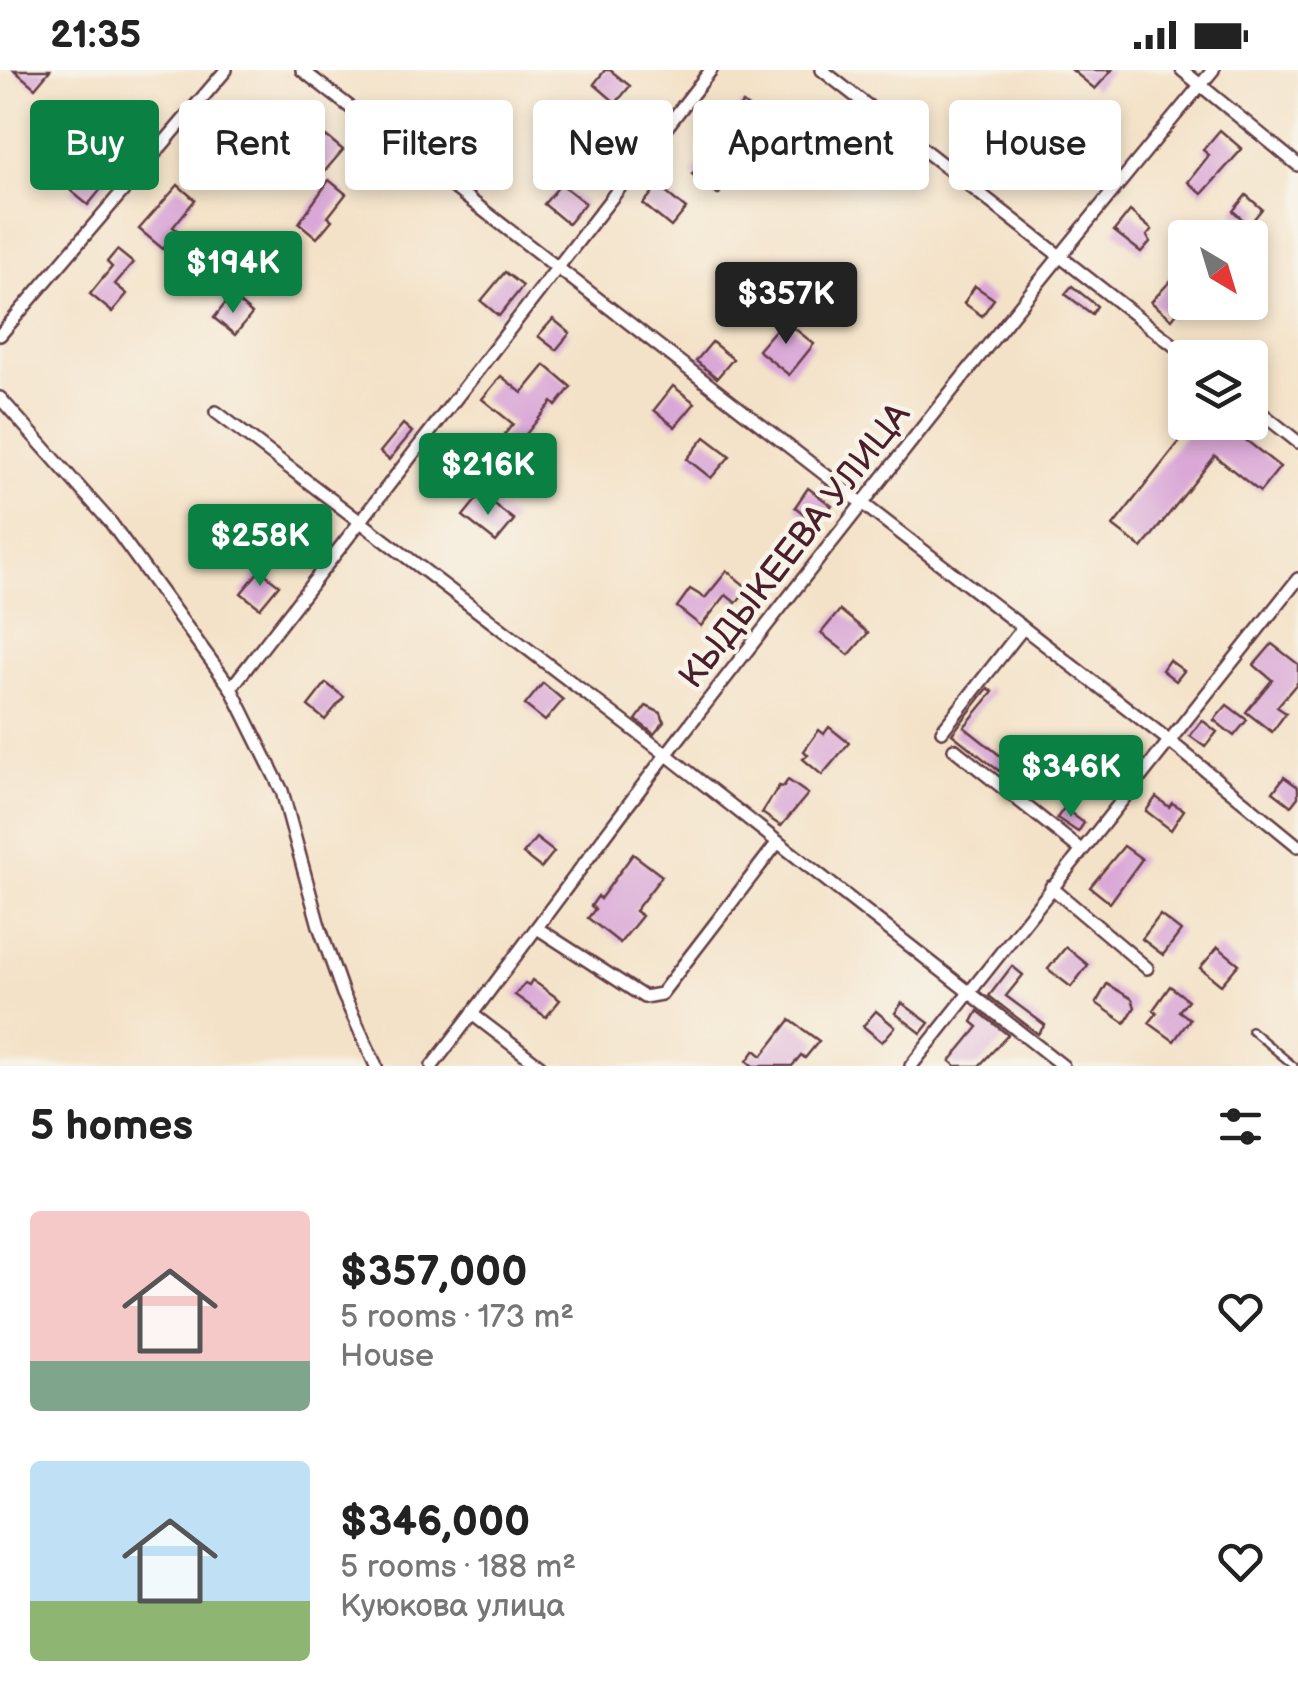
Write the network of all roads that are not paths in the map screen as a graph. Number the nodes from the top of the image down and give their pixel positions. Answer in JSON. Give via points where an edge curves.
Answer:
{"nodes":[{"id":1,"x":226,"y":70,"type":"edge"},
{"id":2,"x":302,"y":70,"type":"edge"},
{"id":3,"x":711,"y":70,"type":"edge"},
{"id":4,"x":822,"y":70,"type":"edge"},
{"id":5,"x":1182,"y":70,"type":"edge"},
{"id":6,"x":1213,"y":70,"type":"edge"},
{"id":7,"x":1201,"y":85,"type":"junction"},
{"id":8,"x":1298,"y":165,"type":"edge"},
{"id":9,"x":1059,"y":255,"type":"junction"},
{"id":10,"x":556,"y":269,"type":"junction"},
{"id":11,"x":0,"y":335,"type":"edge"},
{"id":12,"x":1168,"y":341,"type":"edge"},
{"id":13,"x":0,"y":398,"type":"edge"},
{"id":14,"x":216,"y":412,"type":"dead end"},
{"id":15,"x":1268,"y":418,"type":"edge"},
{"id":16,"x":1298,"y":442,"type":"edge"},
{"id":17,"x":861,"y":504,"type":"junction"},
{"id":18,"x":360,"y":522,"type":"junction"},
{"id":19,"x":1298,"y":579,"type":"edge"},
{"id":20,"x":1023,"y":628,"type":"junction"},
{"id":21,"x":231,"y":688,"type":"junction"},
{"id":22,"x":942,"y":731,"type":"dead end"},
{"id":23,"x":1168,"y":739,"type":"junction"},
{"id":24,"x":954,"y":748,"type":"dead end"},
{"id":25,"x":666,"y":755,"type":"junction"},
{"id":26,"x":778,"y":842,"type":"junction"},
{"id":27,"x":1298,"y":846,"type":"edge"},
{"id":28,"x":1080,"y":850,"type":"junction"},
{"id":29,"x":1051,"y":887,"type":"junction"},
{"id":30,"x":536,"y":928,"type":"junction"},
{"id":31,"x":1147,"y":968,"type":"dead end"},
{"id":32,"x":968,"y":992,"type":"junction"},
{"id":33,"x":472,"y":1014,"type":"junction"},
{"id":34,"x":1251,"y":1030,"type":"dead end"},
{"id":35,"x":376,"y":1066,"type":"edge"},
{"id":36,"x":432,"y":1066,"type":"edge"},
{"id":37,"x":540,"y":1066,"type":"edge"},
{"id":38,"x":911,"y":1066,"type":"edge"},
{"id":39,"x":1063,"y":1066,"type":"edge"},
{"id":40,"x":1294,"y":1066,"type":"edge"}],
"edges":[{"from":1,"to":11,"type":"street"},
{"from":2,"to":10,"type":"street"},
{"from":3,"to":10,"type":"street"},
{"from":4,"to":9,"type":"street"},
{"from":5,"to":7,"type":"street"},
{"from":6,"to":7,"type":"street","name":"КЫДЫКЕЕВА УЛИЦА"},
{"from":7,"to":8,"type":"street"},
{"from":7,"to":9,"type":"street","name":"КЫДЫКЕЕВА УЛИЦА"},
{"from":9,"to":12,"type":"street"},
{"from":9,"to":17,"type":"street","name":"КЫДЫКЕЕВА УЛИЦА"},
{"from":10,"to":17,"type":"street"},
{"from":10,"to":18,"type":"street"},
{"from":13,"to":21,"type":"street","via":[[111,523]]},
{"from":14,"to":18,"type":"street"},
{"from":15,"to":16,"type":"street"},
{"from":17,"to":20,"type":"street"},
{"from":17,"to":25,"type":"street","name":"КЫДЫКЕЕВА УЛИЦА"},
{"from":18,"to":21,"type":"street"},
{"from":18,"to":25,"type":"street"},
{"from":19,"to":23,"type":"street"},
{"from":20,"to":22,"type":"street"},
{"from":20,"to":23,"type":"street"},
{"from":21,"to":35,"type":"street","via":[[282,791],[319,926]]},
{"from":23,"to":27,"type":"street"},
{"from":23,"to":28,"type":"street"},
{"from":24,"to":28,"type":"street"},
{"from":25,"to":26,"type":"street"},
{"from":25,"to":30,"type":"street","name":"КЫДЫКЕЕВА УЛИЦА"},
{"from":26,"to":30,"type":"street","via":[[661,994],[644,997]]},
{"from":26,"to":32,"type":"street"},
{"from":28,"to":29,"type":"street"},
{"from":29,"to":31,"type":"street"},
{"from":29,"to":32,"type":"street"},
{"from":30,"to":33,"type":"street","name":"КЫДЫКЕЕВА УЛИЦА"},
{"from":32,"to":38,"type":"street"},
{"from":32,"to":39,"type":"street"},
{"from":33,"to":36,"type":"street","name":"КЫДЫКЕЕВА УЛИЦА"},
{"from":33,"to":37,"type":"street"},
{"from":34,"to":40,"type":"lane"}]}
